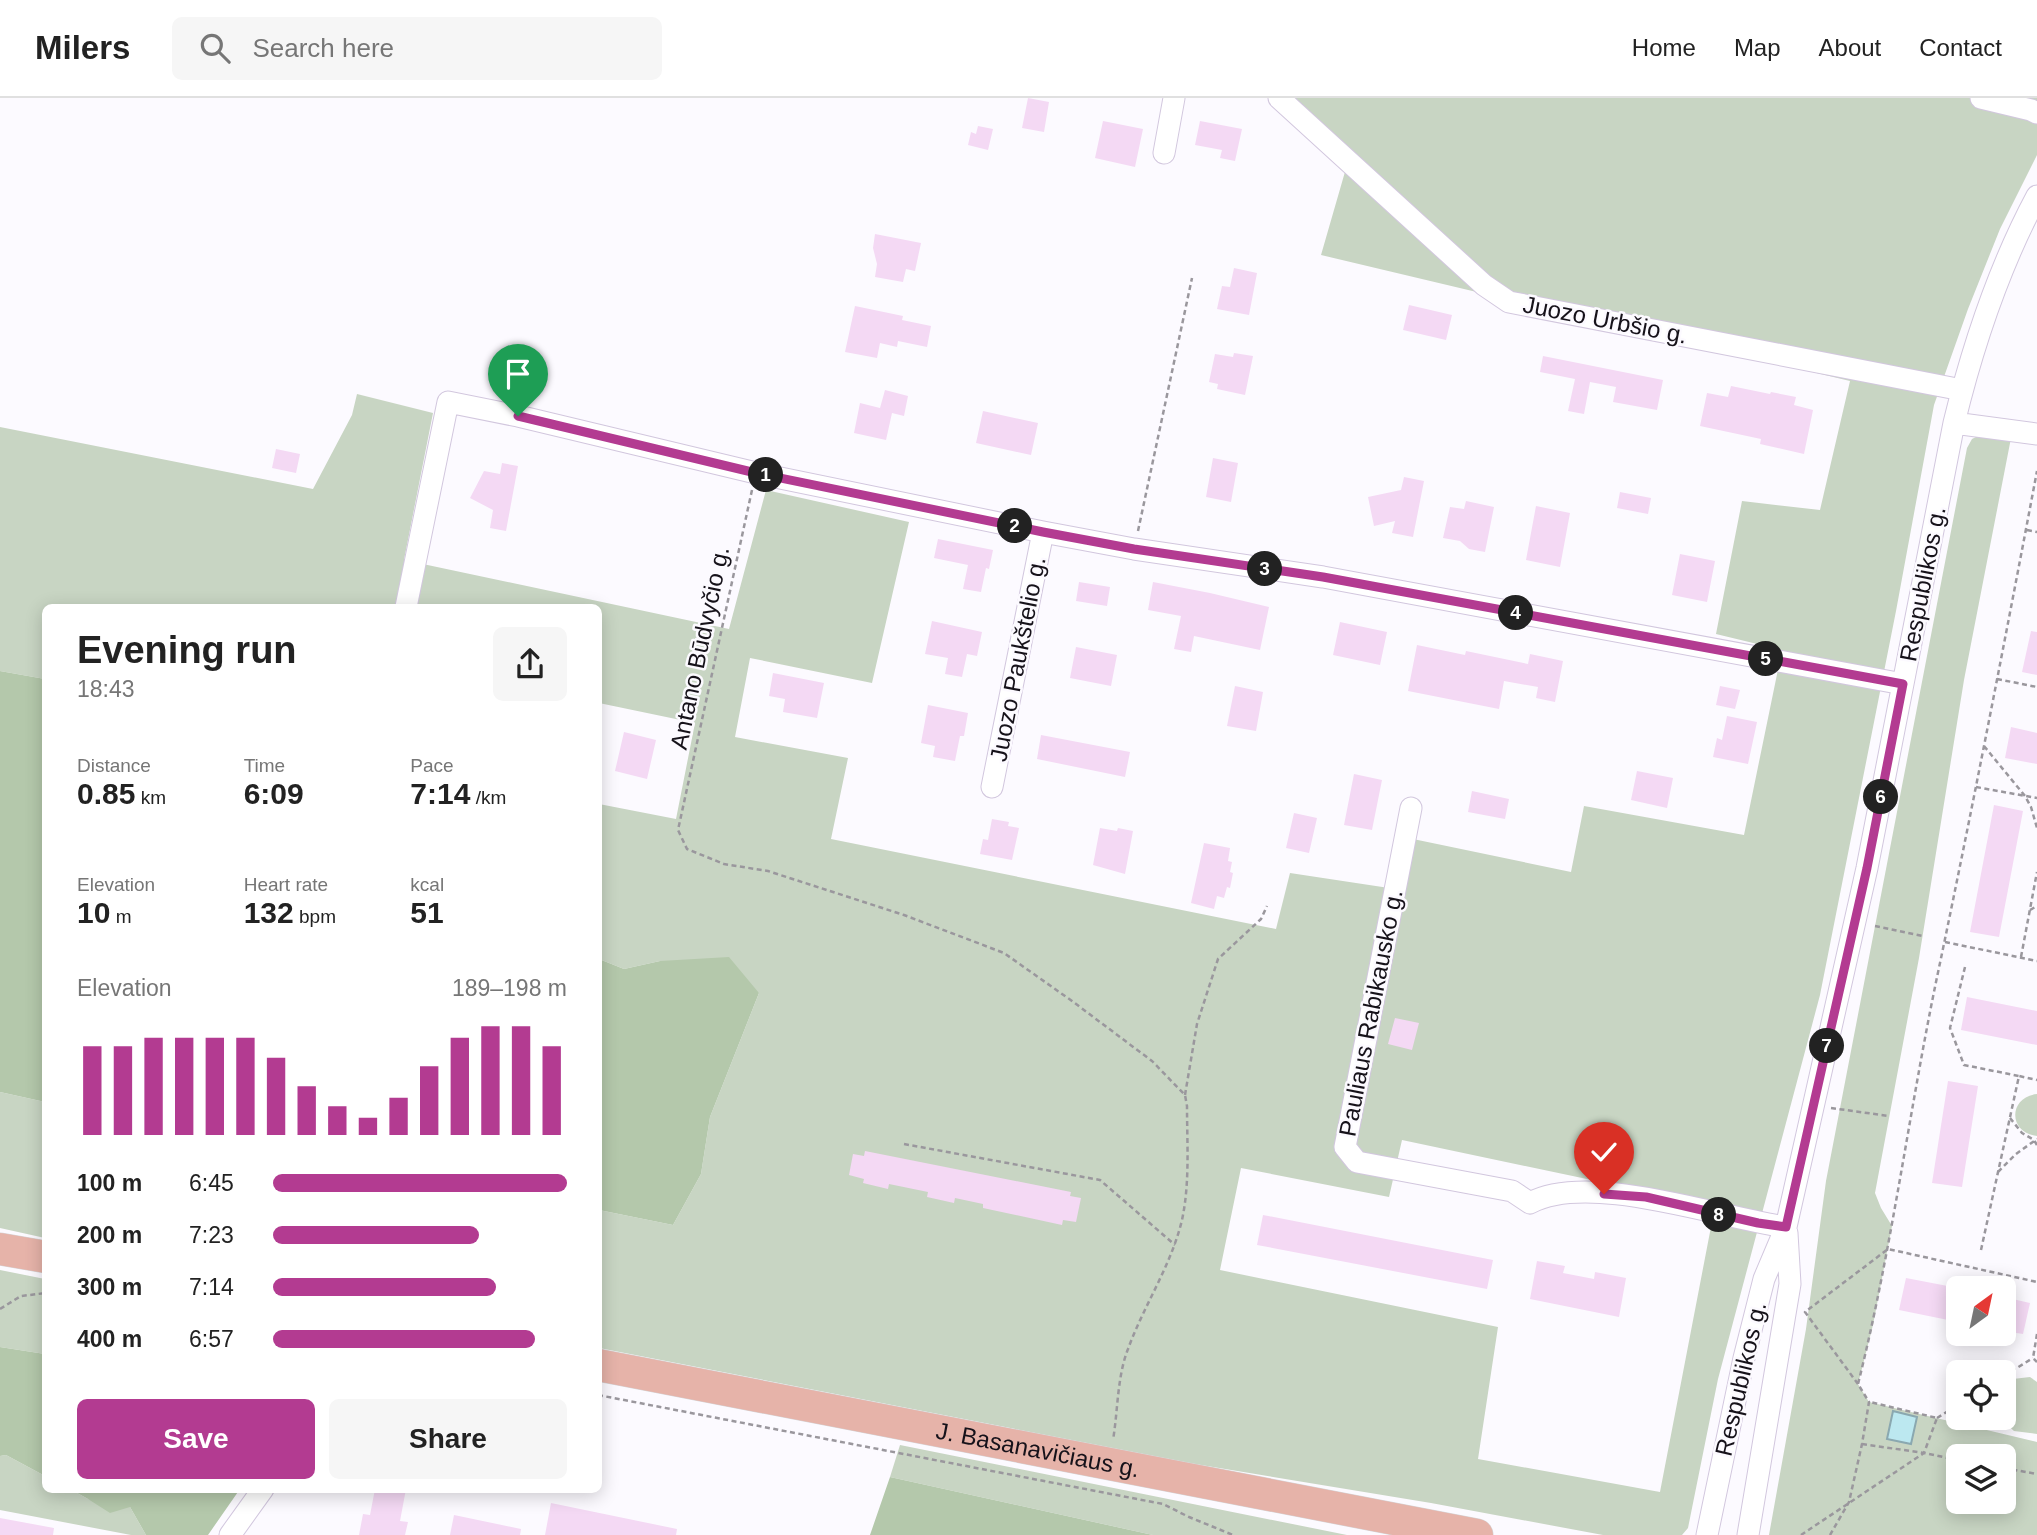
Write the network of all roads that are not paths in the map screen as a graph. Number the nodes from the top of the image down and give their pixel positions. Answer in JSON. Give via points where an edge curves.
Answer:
{"nodes":[{"id":1,"x":1174,"y":98,"type":"edge"},
{"id":2,"x":1279,"y":98,"type":"edge"},
{"id":3,"x":1981,"y":98,"type":"edge"},
{"id":4,"x":2037,"y":113,"type":"edge"},
{"id":5,"x":1164,"y":153,"type":"dead end"},
{"id":6,"x":2037,"y":196,"type":"edge"},
{"id":7,"x":1962,"y":390,"type":"junction"},
{"id":8,"x":1954,"y":423,"type":"junction"},
{"id":9,"x":2037,"y":434,"type":"edge"},
{"id":10,"x":1043,"y":532,"type":"junction"},
{"id":11,"x":407,"y":604,"type":"edge"},
{"id":12,"x":1903,"y":684,"type":"junction"},
{"id":13,"x":992,"y":787,"type":"dead end"},
{"id":14,"x":1411,"y":808,"type":"dead end"},
{"id":15,"x":1786,"y":1227,"type":"junction"},
{"id":16,"x":0,"y":1249,"type":"edge"},
{"id":17,"x":42,"y":1257,"type":"edge"},
{"id":18,"x":602,"y":1366,"type":"edge"},
{"id":19,"x":260,"y":1493,"type":"edge"},
{"id":20,"x":230,"y":1535,"type":"edge"},
{"id":21,"x":1477,"y":1535,"type":"edge"},
{"id":22,"x":1707,"y":1535,"type":"edge"},
{"id":23,"x":1748,"y":1535,"type":"edge"}],
"edges":[{"from":1,"to":5,"type":"street"},
{"from":2,"to":7,"type":"street","name":"Juozo Urbšio g.","via":[[1484,285],[1509,302]]},
{"from":3,"to":4,"type":"street"},
{"from":6,"to":7,"type":"street","name":"Respublikos g.","via":[[2003,268]]},
{"from":7,"to":8,"type":"street","name":"Respublikos g."},
{"from":8,"to":9,"type":"street"},
{"from":8,"to":12,"type":"street","name":"Respublikos g."},
{"from":10,"to":11,"type":"street","via":[[756,473],[448,402]]},
{"from":10,"to":12,"type":"street","via":[[1323,577]]},
{"from":10,"to":13,"type":"street","name":"Juozo Paukštelio g."},
{"from":12,"to":15,"type":"street","name":"Respublikos g."},
{"from":14,"to":15,"type":"street","name":"Pauliaus Rabikausko g.","via":[[1345,1147],[1357,1162],[1511,1191],[1530,1202],[1573,1191],[1646,1197]]},
{"from":15,"to":22,"type":"street","name":"Respublikos g.","via":[[1764,1279]]},
{"from":15,"to":23,"type":"street","name":"Respublikos g.","via":[[1790,1284]]},
{"from":16,"to":17,"type":"main road"},
{"from":18,"to":21,"type":"main road","name":"J. Basanavičiaus g."},
{"from":19,"to":20,"type":"street"}]}
